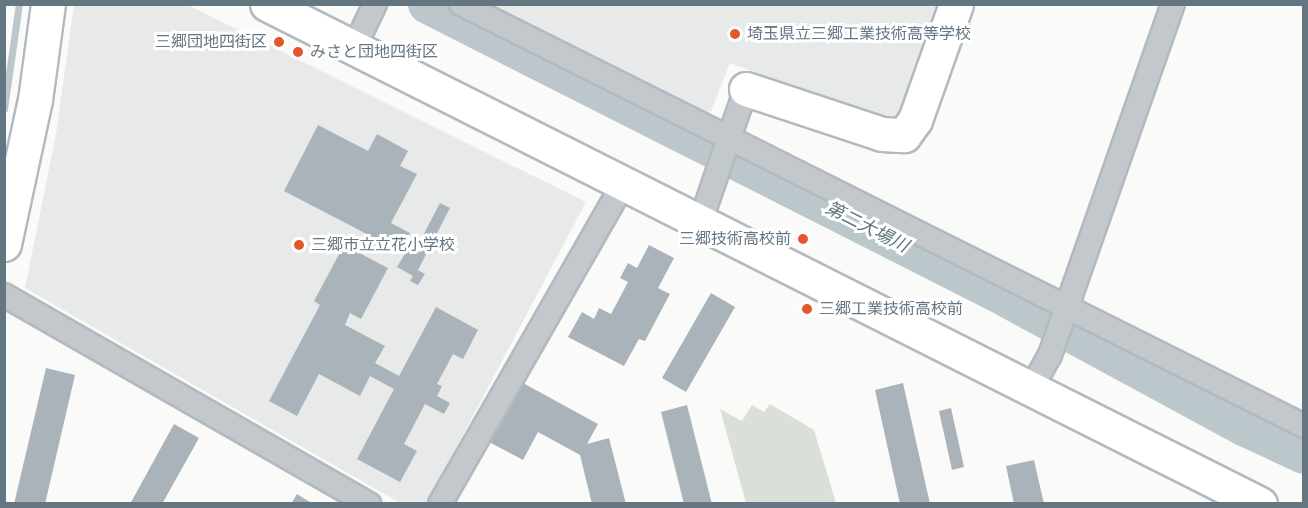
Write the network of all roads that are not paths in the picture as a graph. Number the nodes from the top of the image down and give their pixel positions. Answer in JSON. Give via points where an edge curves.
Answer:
{"nodes":[{"id":1,"x":48,"y":4,"type":"edge"},
{"id":2,"x":267,"y":4,"type":"edge"},
{"id":3,"x":461,"y":4,"type":"edge"},
{"id":4,"x":956,"y":4,"type":"edge"},
{"id":5,"x":1173,"y":4,"type":"edge"},
{"id":6,"x":373,"y":11,"type":"edge"},
{"id":7,"x":354,"y":48,"type":"junction"},
{"id":8,"x":746,"y":88,"type":"joint"},
{"id":9,"x":728,"y":142,"type":"junction"},
{"id":10,"x":622,"y":184,"type":"junction"},
{"id":11,"x":700,"y":223,"type":"junction"},
{"id":12,"x":4,"y":244,"type":"edge"},
{"id":13,"x":4,"y":295,"type":"edge"},
{"id":14,"x":1066,"y":307,"type":"junction"},
{"id":15,"x":1031,"y":389,"type":"junction"},
{"id":16,"x":1304,"y":426,"type":"edge"},
{"id":17,"x":369,"y":504,"type":"edge"},
{"id":18,"x":440,"y":504,"type":"edge"},
{"id":19,"x":1260,"y":504,"type":"edge"}],
"edges":[{"from":1,"to":12,"type":"street","via":[[35,100]]},
{"from":2,"to":7,"type":"street"},
{"from":3,"to":9,"type":"street"},
{"from":4,"to":8,"type":"street","via":[[915,120],[904,135],[882,134]]},
{"from":5,"to":14,"type":"street"},
{"from":6,"to":7,"type":"street"},
{"from":7,"to":10,"type":"street"},
{"from":8,"to":9,"type":"street"},
{"from":9,"to":11,"type":"street"},
{"from":9,"to":14,"type":"street"},
{"from":10,"to":11,"type":"street"},
{"from":10,"to":18,"type":"street"},
{"from":11,"to":15,"type":"street"},
{"from":13,"to":17,"type":"street"},
{"from":14,"to":15,"type":"street","via":[[1050,355]]},
{"from":14,"to":16,"type":"street"},
{"from":15,"to":19,"type":"street"}]}
